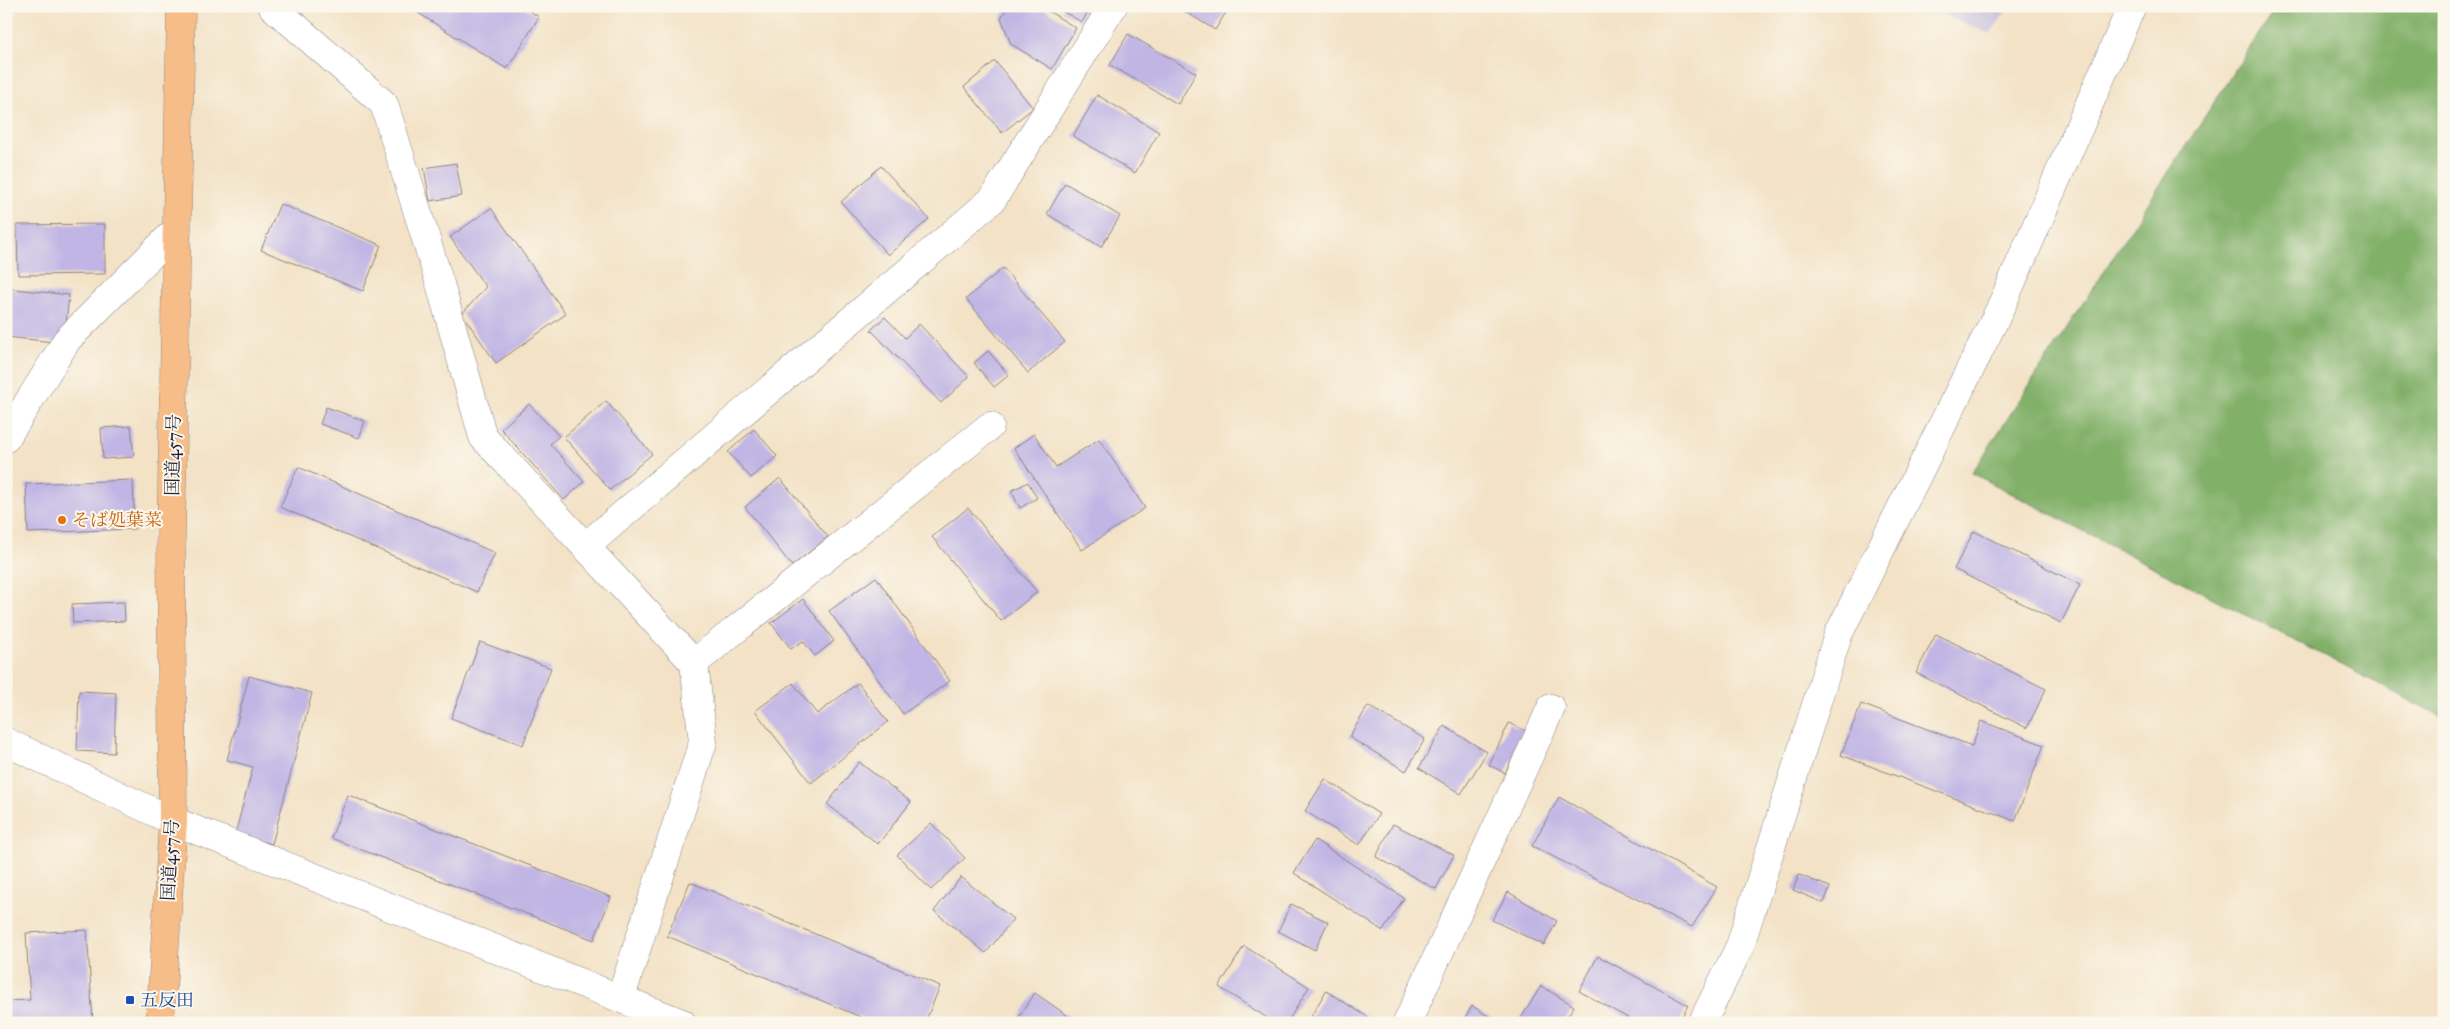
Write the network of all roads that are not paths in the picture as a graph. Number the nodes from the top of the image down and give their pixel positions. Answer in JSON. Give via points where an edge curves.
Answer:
{"nodes":[{"id":1,"x":181,"y":6,"type":"edge"},
{"id":2,"x":272,"y":6,"type":"edge"},
{"id":3,"x":1113,"y":6,"type":"edge"},
{"id":4,"x":2132,"y":6,"type":"edge"},
{"id":5,"x":177,"y":229,"type":"junction"},
{"id":6,"x":990,"y":426,"type":"dead end"},
{"id":7,"x":6,"y":438,"type":"edge"},
{"id":8,"x":586,"y":546,"type":"junction"},
{"id":9,"x":694,"y":663,"type":"junction"},
{"id":10,"x":1551,"y":708,"type":"dead end"},
{"id":11,"x":6,"y":742,"type":"edge"},
{"id":12,"x":173,"y":821,"type":"junction"},
{"id":13,"x":621,"y":998,"type":"junction"},
{"id":14,"x":160,"y":1023,"type":"edge"},
{"id":15,"x":682,"y":1023,"type":"edge"},
{"id":16,"x":1407,"y":1023,"type":"edge"},
{"id":17,"x":1702,"y":1023,"type":"edge"}],
"edges":[{"from":1,"to":5,"type":"highway","name":"国道457号"},
{"from":2,"to":8,"type":"street","via":[[384,104],[483,437]]},
{"from":3,"to":8,"type":"street","via":[[992,200]]},
{"from":4,"to":17,"type":"street","via":[[2000,309],[1838,635],[1740,946]]},
{"from":5,"to":7,"type":"street","via":[[67,340]]},
{"from":5,"to":12,"type":"highway","name":"国道457号","via":[[171,539]]},
{"from":6,"to":9,"type":"street"},
{"from":8,"to":9,"type":"street"},
{"from":9,"to":13,"type":"street","via":[[703,742]]},
{"from":10,"to":16,"type":"street"},
{"from":11,"to":12,"type":"street"},
{"from":12,"to":13,"type":"street"},
{"from":12,"to":14,"type":"highway","name":"国道457号"},
{"from":13,"to":15,"type":"street"}]}
